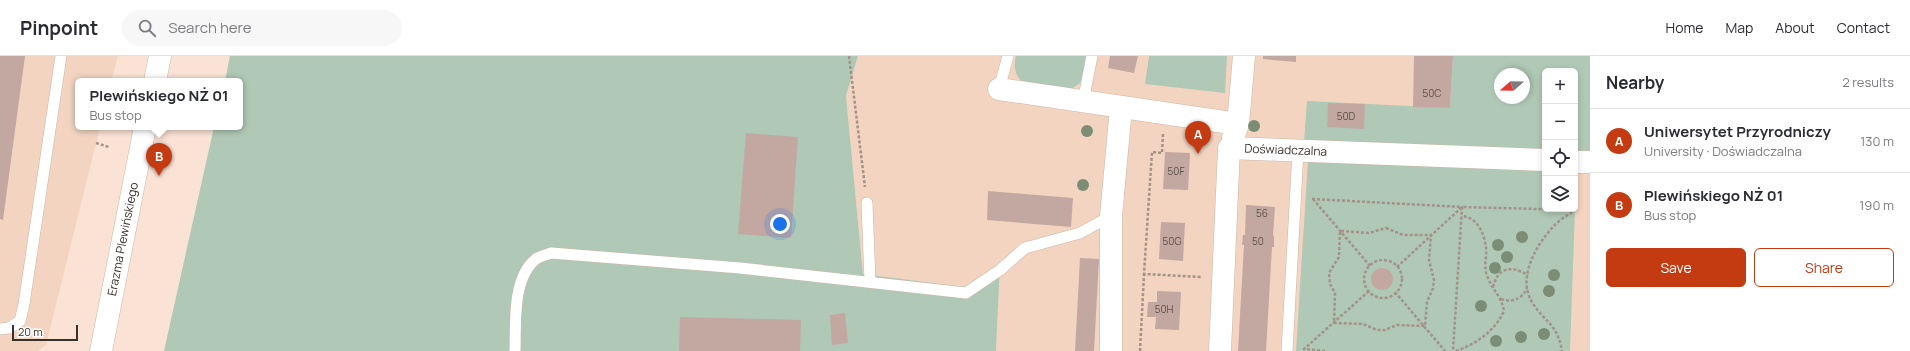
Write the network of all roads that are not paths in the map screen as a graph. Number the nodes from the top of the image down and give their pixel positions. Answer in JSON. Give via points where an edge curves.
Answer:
{"nodes":[{"id":1,"x":61,"y":56,"type":"edge"},
{"id":2,"x":160,"y":56,"type":"edge"},
{"id":3,"x":1008,"y":56,"type":"edge"},
{"id":4,"x":1092,"y":56,"type":"edge"},
{"id":5,"x":1244,"y":56,"type":"edge"},
{"id":6,"x":156,"y":78,"type":"edge"},
{"id":7,"x":999,"y":89,"type":"joint"},
{"id":8,"x":1083,"y":102,"type":"junction"},
{"id":9,"x":1121,"y":108,"type":"junction"},
{"id":10,"x":1238,"y":124,"type":"junction"},
{"id":11,"x":144,"y":130,"type":"edge"},
{"id":12,"x":1229,"y":148,"type":"junction"},
{"id":13,"x":1298,"y":150,"type":"junction"},
{"id":14,"x":1542,"y":160,"type":"edge"},
{"id":15,"x":1578,"y":162,"type":"edge"},
{"id":16,"x":1590,"y":162,"type":"edge"},
{"id":17,"x":867,"y":203,"type":"road end"},
{"id":18,"x":1111,"y":216,"type":"junction"},
{"id":19,"x":870,"y":281,"type":"junction"},
{"id":20,"x":0,"y":329,"type":"edge"},
{"id":21,"x":101,"y":351,"type":"edge"},
{"id":22,"x":515,"y":351,"type":"edge"},
{"id":23,"x":1111,"y":351,"type":"edge"},
{"id":24,"x":1220,"y":351,"type":"edge"},
{"id":25,"x":1287,"y":351,"type":"edge"}],
"edges":[{"from":1,"to":20,"type":"lane","via":[[24,304],[20,321],[9,328]]},
{"from":2,"to":6,"type":"street"},
{"from":3,"to":7,"type":"lane"},
{"from":4,"to":8,"type":"lane"},
{"from":5,"to":10,"type":"street"},
{"from":7,"to":8,"type":"street"},
{"from":8,"to":9,"type":"street"},
{"from":9,"to":10,"type":"street"},
{"from":9,"to":18,"type":"street"},
{"from":10,"to":12,"type":"street"},
{"from":11,"to":21,"type":"street","name":"Erazma Plewińskiego"},
{"from":12,"to":13,"type":"street","name":"Doświadczalna"},
{"from":12,"to":24,"type":"street","name":"Doświadczalna"},
{"from":13,"to":14,"type":"street","name":"Doświadczalna"},
{"from":13,"to":25,"type":"lane"},
{"from":15,"to":16,"type":"street"},
{"from":17,"to":19,"type":"lane"},
{"from":18,"to":19,"type":"lane","via":[[1080,233],[1025,248],[1000,270],[966,293]]},
{"from":18,"to":23,"type":"street"},
{"from":19,"to":22,"type":"lane","via":[[551,253],[537,259],[518,288]]}]}
